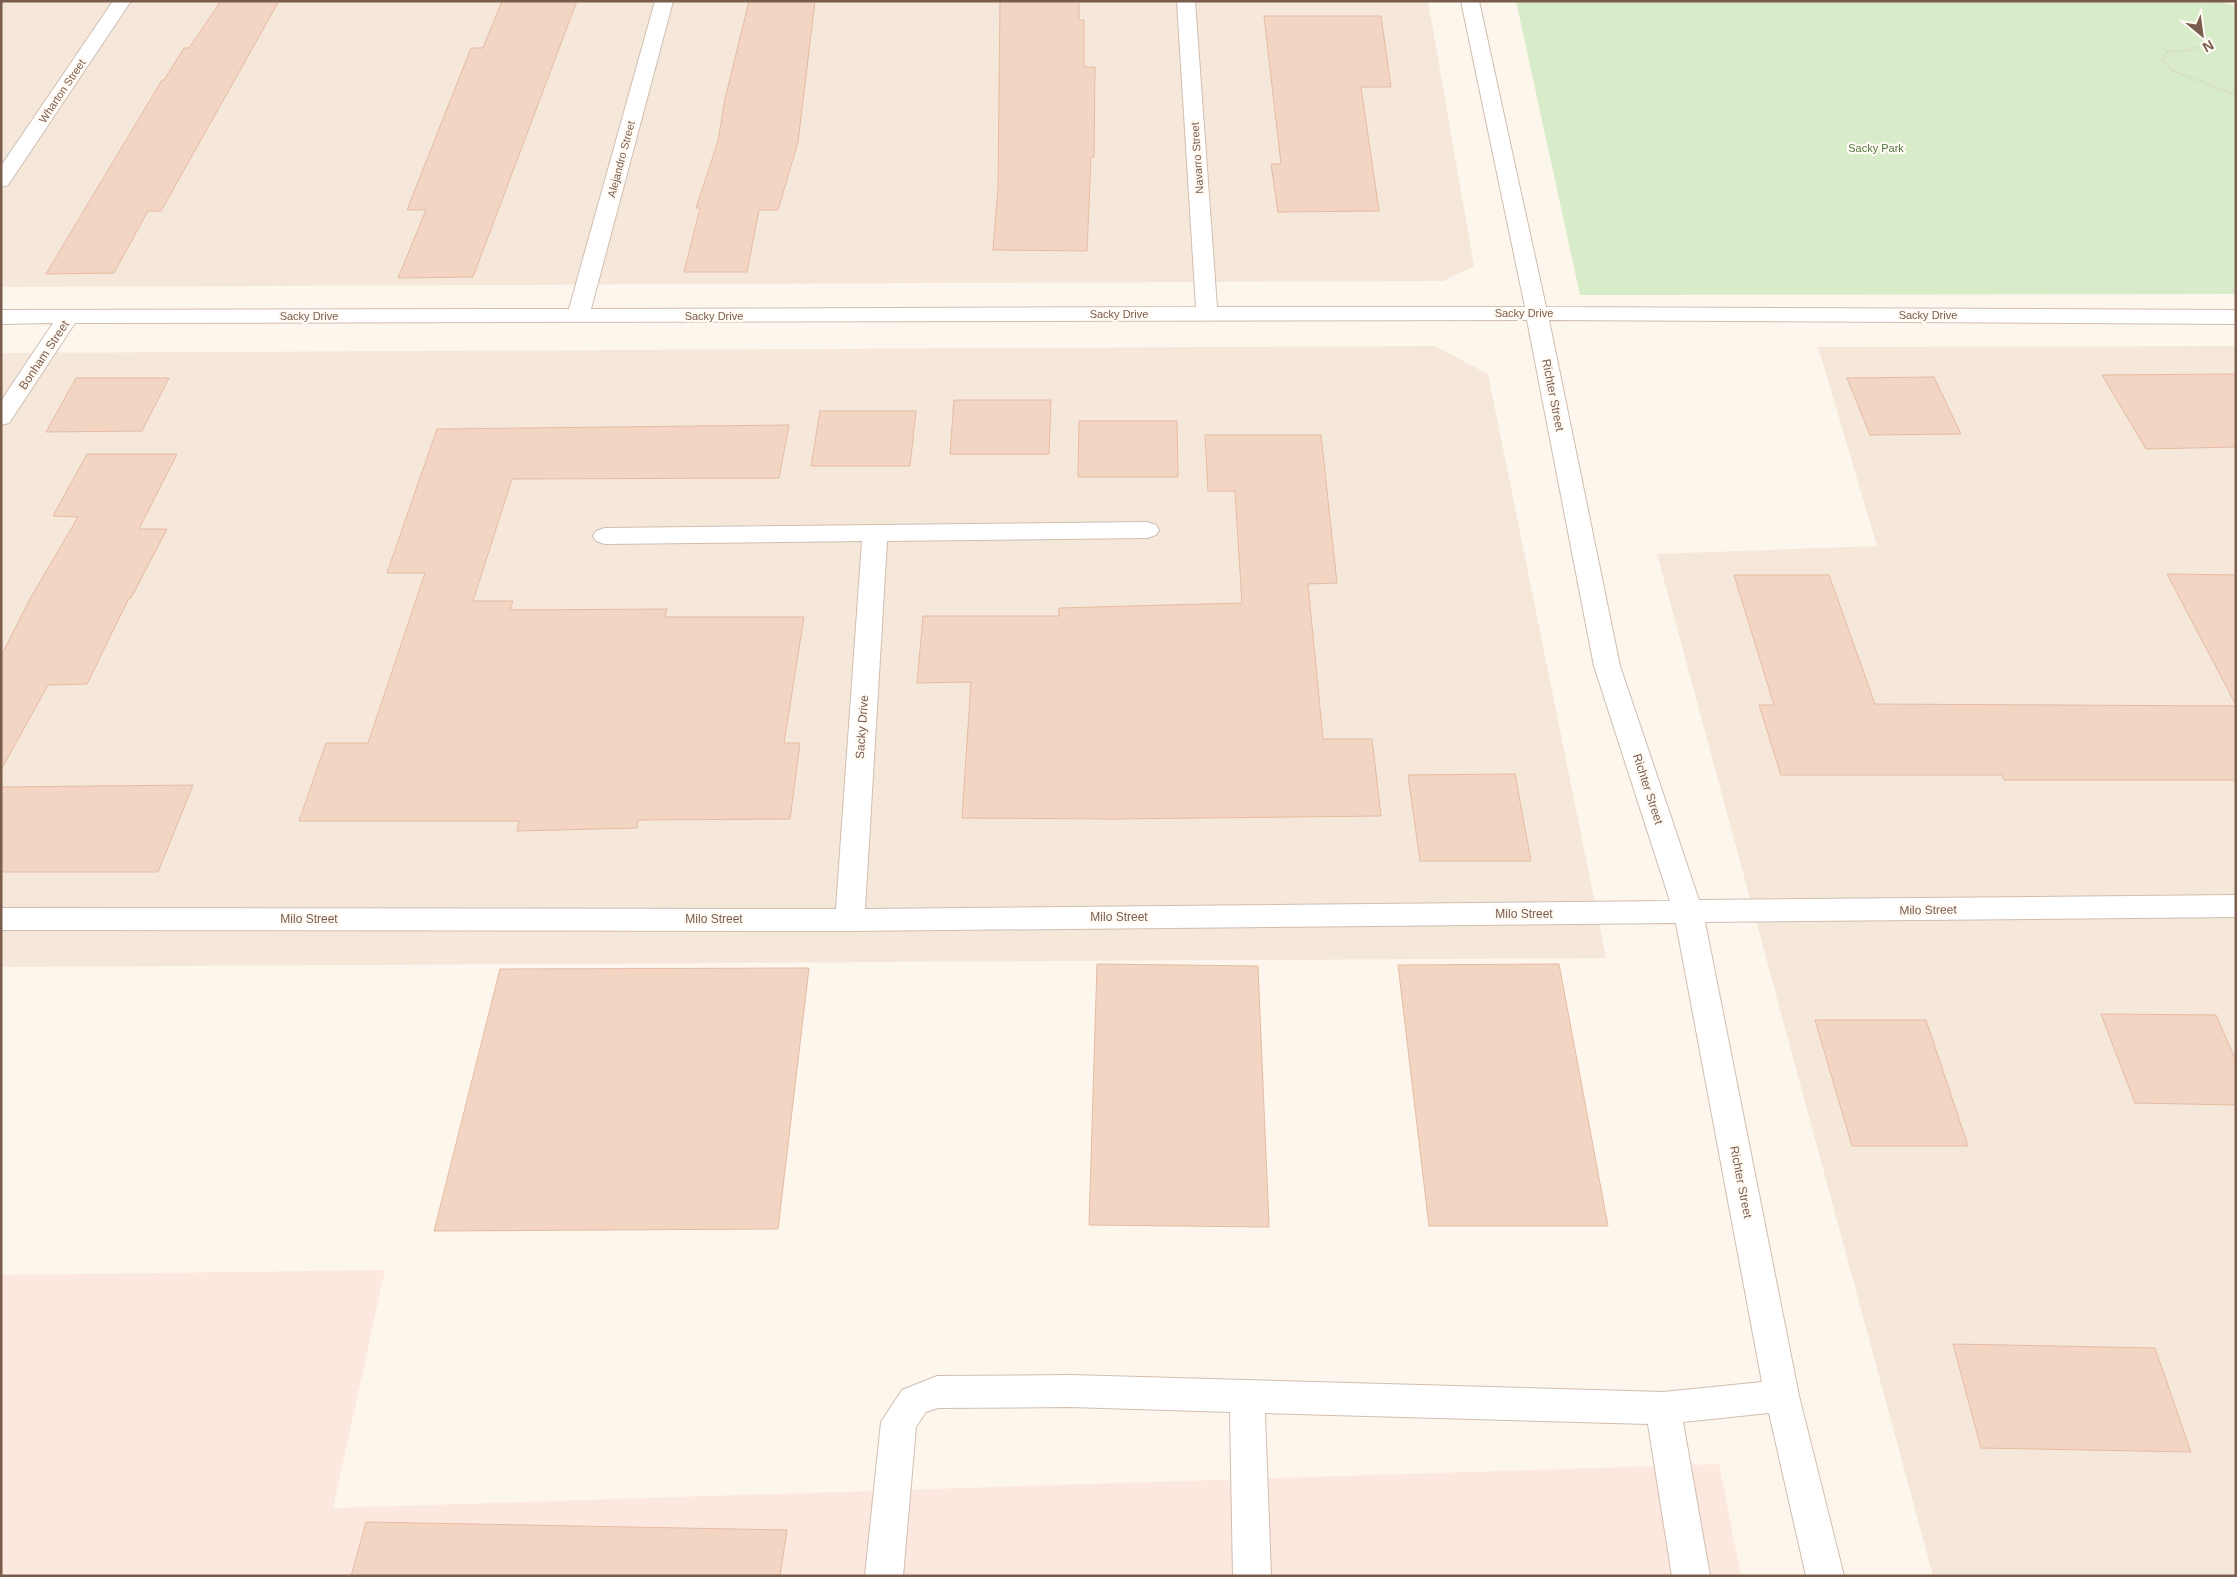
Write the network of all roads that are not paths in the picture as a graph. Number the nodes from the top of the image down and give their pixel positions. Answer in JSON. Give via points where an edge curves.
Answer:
{"nodes":[{"id":1,"x":122,"y":1,"type":"edge"},
{"id":2,"x":664,"y":1,"type":"edge"},
{"id":3,"x":1186,"y":1,"type":"edge"},
{"id":4,"x":1470,"y":1,"type":"edge"},
{"id":5,"x":1,"y":181,"type":"edge"},
{"id":6,"x":1537,"y":312,"type":"junction"},
{"id":7,"x":1208,"y":314,"type":"junction"},
{"id":8,"x":69,"y":316,"type":"junction"},
{"id":9,"x":1,"y":317,"type":"edge"},
{"id":10,"x":578,"y":317,"type":"junction"},
{"id":11,"x":2236,"y":317,"type":"edge"},
{"id":12,"x":1,"y":418,"type":"edge"},
{"id":13,"x":1147,"y":530,"type":"dead end"},
{"id":14,"x":875,"y":534,"type":"junction"},
{"id":15,"x":605,"y":536,"type":"dead end"},
{"id":16,"x":2236,"y":906,"type":"edge"},
{"id":17,"x":1688,"y":913,"type":"junction"},
{"id":18,"x":1,"y":919,"type":"edge"},
{"id":19,"x":850,"y":920,"type":"junction"},
{"id":20,"x":1247,"y":1396,"type":"junction"},
{"id":21,"x":1782,"y":1396,"type":"junction"},
{"id":22,"x":1663,"y":1408,"type":"junction"},
{"id":23,"x":884,"y":1576,"type":"edge"},
{"id":24,"x":1252,"y":1576,"type":"edge"},
{"id":25,"x":1691,"y":1576,"type":"edge"},
{"id":26,"x":1825,"y":1576,"type":"edge"}],
"edges":[{"from":1,"to":5,"type":"street","name":"Wharton Street"},
{"from":2,"to":10,"type":"street","name":"Alejandro Street"},
{"from":3,"to":7,"type":"street","name":"Navarro Street"},
{"from":4,"to":6,"type":"street","name":"Richter Street"},
{"from":6,"to":7,"type":"street","name":"Sacky Drive"},
{"from":6,"to":11,"type":"street","name":"Sacky Drive"},
{"from":6,"to":17,"type":"street","name":"Richter Street","via":[[1607,666]]},
{"from":7,"to":10,"type":"street","name":"Sacky Drive"},
{"from":8,"to":9,"type":"street","name":"Sacky Drive"},
{"from":8,"to":10,"type":"street","name":"Sacky Drive"},
{"from":8,"to":12,"type":"street","name":"Bonham Street"},
{"from":13,"to":14,"type":"street"},
{"from":14,"to":15,"type":"street"},
{"from":14,"to":19,"type":"street","name":"Sacky Drive"},
{"from":16,"to":17,"type":"street","name":"Milo Street"},
{"from":17,"to":19,"type":"street","name":"Milo Street"},
{"from":17,"to":21,"type":"street","name":"Richter Street"},
{"from":18,"to":19,"type":"street","name":"Milo Street"},
{"from":20,"to":22,"type":"street"},
{"from":20,"to":23,"type":"street","via":[[1071,1391],[937,1392],[914,1400],[899,1422]]},
{"from":20,"to":24,"type":"street"},
{"from":21,"to":22,"type":"street"},
{"from":21,"to":26,"type":"street","name":"Richter Street"},
{"from":22,"to":25,"type":"street"}]}
